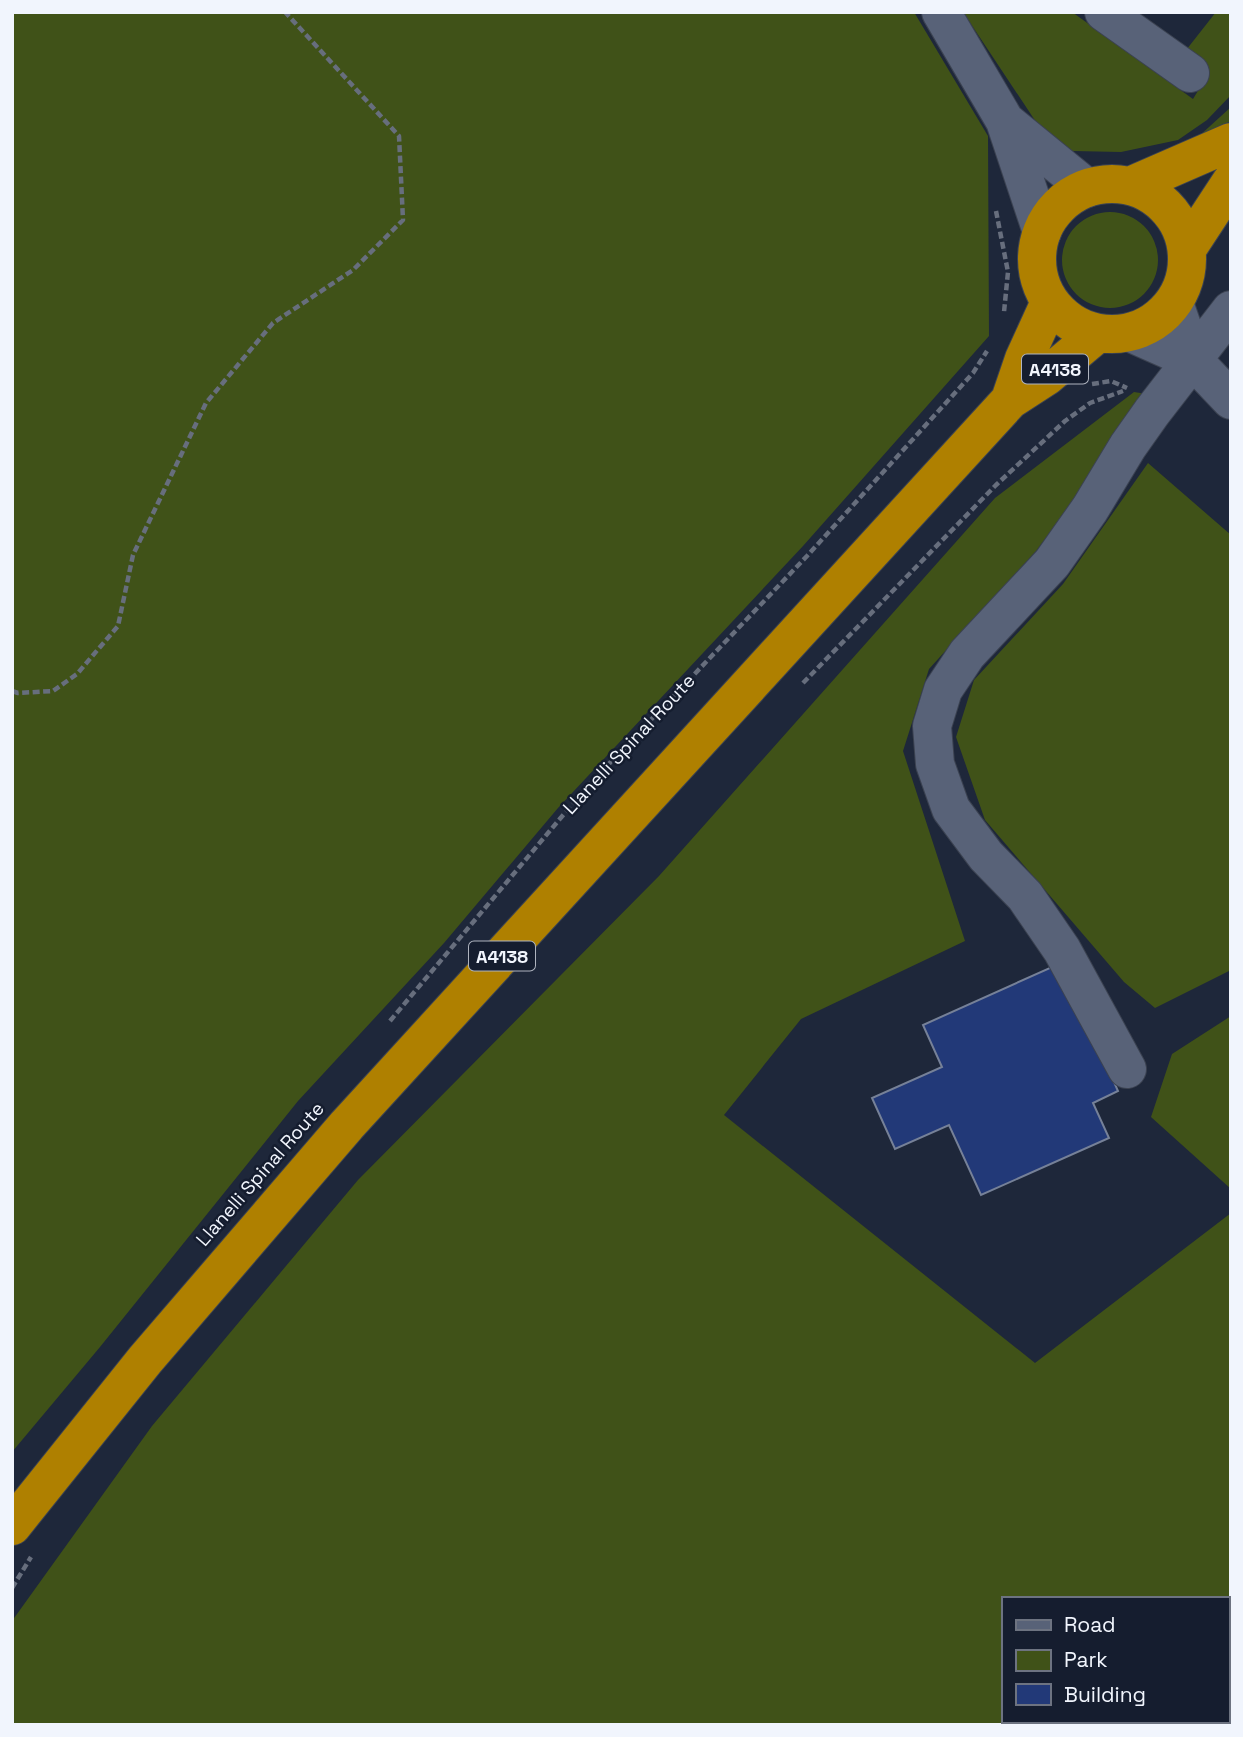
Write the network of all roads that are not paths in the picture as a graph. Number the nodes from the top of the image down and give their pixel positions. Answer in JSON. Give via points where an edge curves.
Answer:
{"nodes":[{"id":1,"x":941,"y":12,"type":"edge"},
{"id":2,"x":1104,"y":12,"type":"edge"},
{"id":3,"x":1191,"y":73,"type":"dead end"},
{"id":4,"x":1005,"y":121,"type":"junction"},
{"id":5,"x":1231,"y":142,"type":"edge"},
{"id":6,"x":1231,"y":182,"type":"edge"},
{"id":7,"x":1130,"y":186,"type":"junction"},
{"id":8,"x":1087,"y":188,"type":"junction"},
{"id":9,"x":1042,"y":232,"type":"junction"},
{"id":10,"x":1187,"y":249,"type":"junction"},
{"id":11,"x":1050,"y":302,"type":"junction"},
{"id":12,"x":1174,"y":303,"type":"junction"},
{"id":13,"x":1231,"y":310,"type":"edge"},
{"id":14,"x":1114,"y":333,"type":"junction"},
{"id":15,"x":1184,"y":372,"type":"junction"},
{"id":16,"x":1010,"y":400,"type":"junction"},
{"id":17,"x":1231,"y":400,"type":"edge"},
{"id":18,"x":1127,"y":1069,"type":"dead end"},
{"id":19,"x":22,"y":1540,"type":"edge"}],
"edges":[{"from":1,"to":4,"type":"street"},
{"from":2,"to":3,"type":"street"},
{"from":4,"to":8,"type":"street"},
{"from":4,"to":9,"type":"street"},
{"from":5,"to":7,"type":"highway"},
{"from":6,"to":10,"type":"highway"},
{"from":7,"to":8,"type":"highway"},
{"from":7,"to":10,"type":"highway","via":[[1151,194],[1168,209],[1181,227]]},
{"from":8,"to":9,"type":"highway","via":[[1060,205]]},
{"from":9,"to":11,"type":"highway","via":[[1038,268]]},
{"from":10,"to":12,"type":"highway","via":[[1188,268]]},
{"from":11,"to":14,"type":"highway","via":[[1071,322]]},
{"from":11,"to":16,"type":"highway","number":"A4138"},
{"from":12,"to":14,"type":"highway","via":[[1155,321]]},
{"from":12,"to":15,"type":"street"},
{"from":13,"to":15,"type":"street"},
{"from":14,"to":15,"type":"street"},
{"from":14,"to":16,"type":"highway","number":"A4138"},
{"from":15,"to":17,"type":"street"},
{"from":15,"to":18,"type":"street","via":[[1128,446],[1052,563],[967,654],[943,690],[932,726],[935,764],[951,809],[986,856],[1025,896],[1062,950]]},
{"from":16,"to":19,"type":"highway","number":"A4138","via":[[347,1125],[145,1360]]}]}
